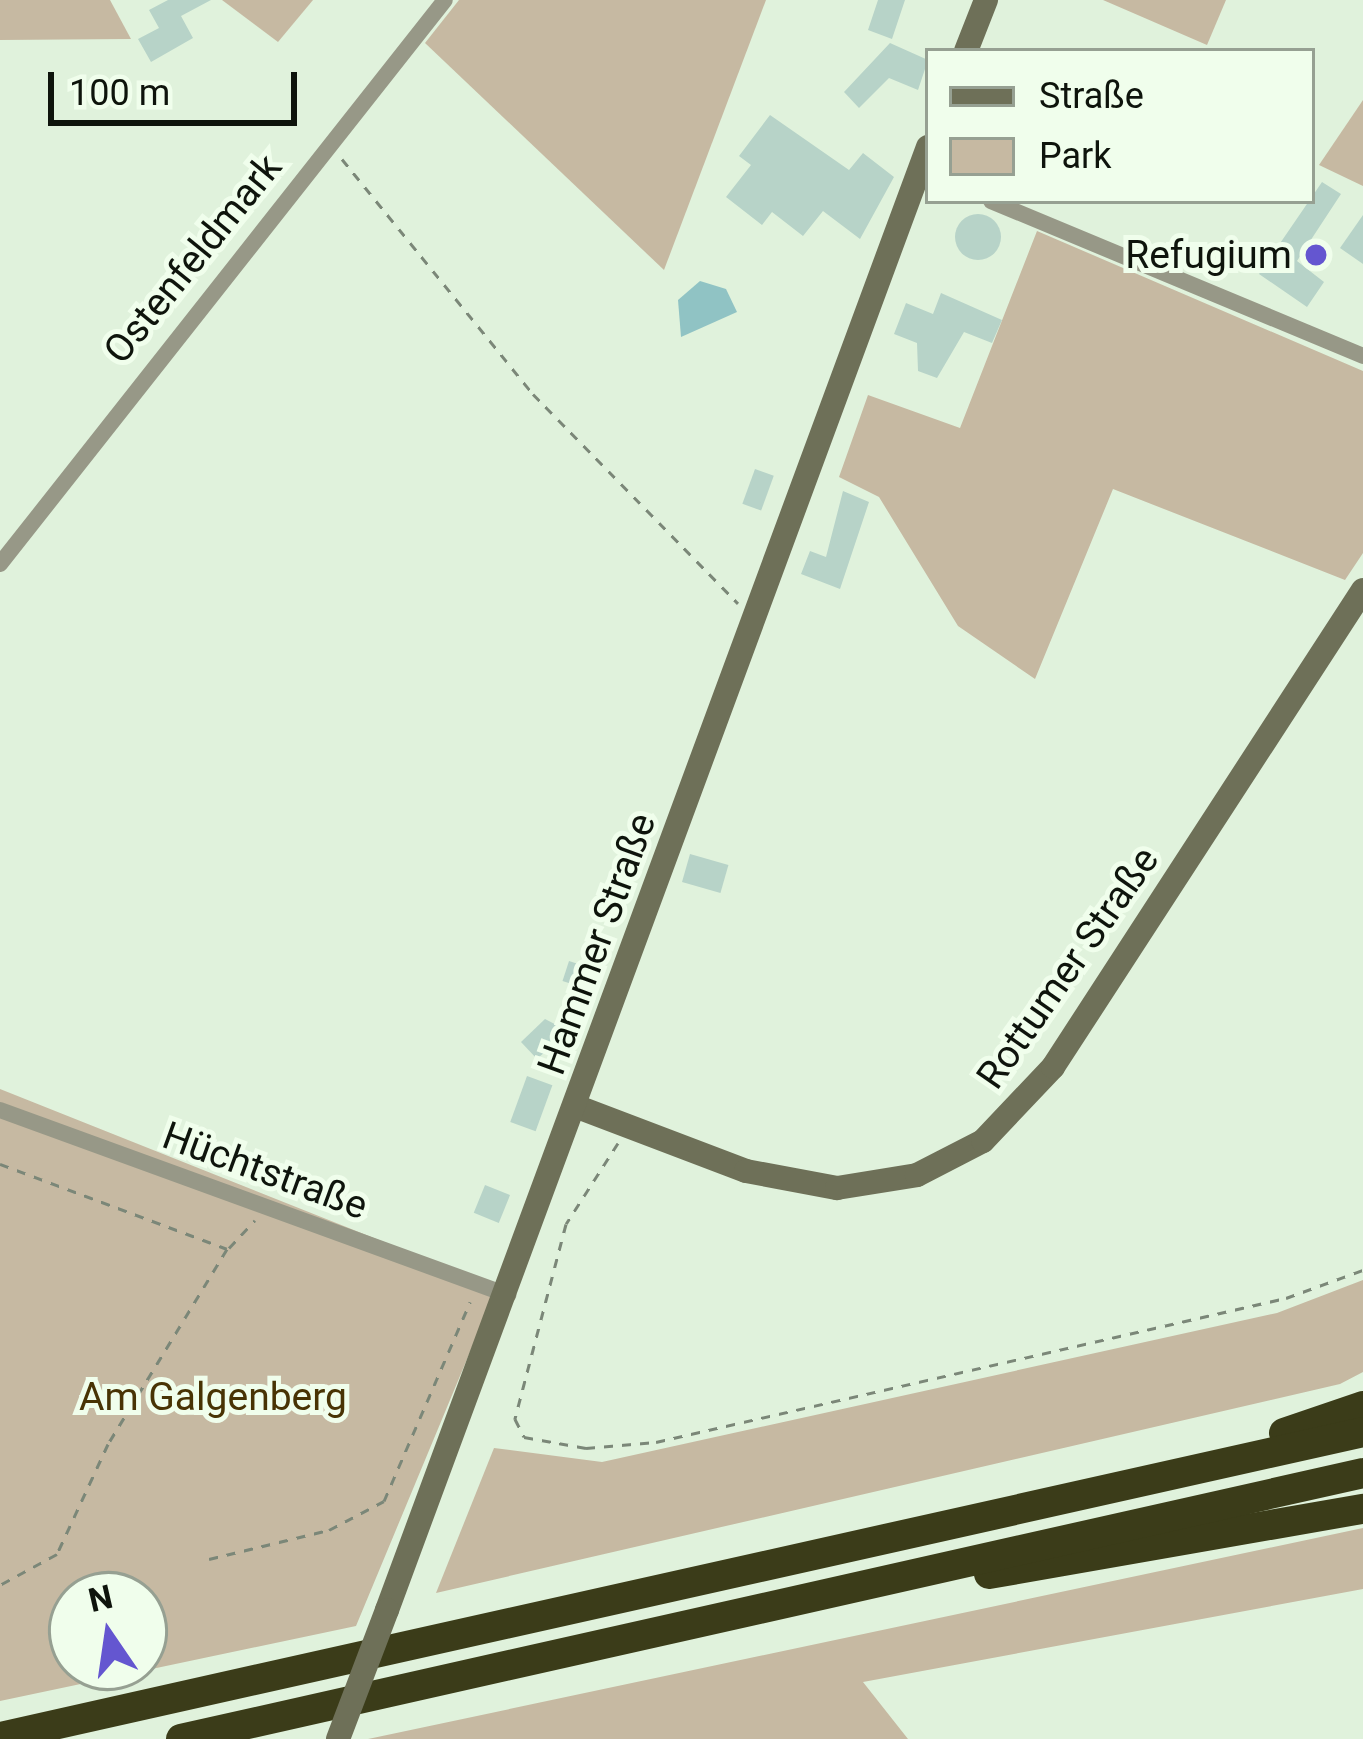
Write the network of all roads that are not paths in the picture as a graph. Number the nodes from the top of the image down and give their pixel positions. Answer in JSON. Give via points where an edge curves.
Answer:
{"nodes":[{"id":1,"x":445,"y":0,"type":"edge"},
{"id":2,"x":986,"y":0,"type":"edge"},
{"id":3,"x":967,"y":48,"type":"edge"},
{"id":4,"x":923,"y":174,"type":"edge"},
{"id":5,"x":998,"y":204,"type":"edge"},
{"id":6,"x":1363,"y":356,"type":"edge"},
{"id":7,"x":0,"y":564,"type":"edge"},
{"id":8,"x":1363,"y":590,"type":"edge"},
{"id":9,"x":575,"y":1106,"type":"junction"},
{"id":10,"x":0,"y":1110,"type":"edge"},
{"id":11,"x":508,"y":1295,"type":"junction"},
{"id":12,"x":1363,"y":1406,"type":"edge"},
{"id":13,"x":1363,"y":1432,"type":"edge"},
{"id":14,"x":1363,"y":1473,"type":"edge"},
{"id":15,"x":1144,"y":1481,"type":"junction"},
{"id":16,"x":1363,"y":1509,"type":"edge"},
{"id":17,"x":893,"y":1579,"type":"junction"},
{"id":18,"x":0,"y":1737,"type":"edge"},
{"id":19,"x":181,"y":1739,"type":"edge"},
{"id":20,"x":338,"y":1739,"type":"edge"}],
"edges":[{"from":1,"to":7,"type":"street","name":"Ostenfeldmark"},
{"from":2,"to":3,"type":"main road"},
{"from":4,"to":9,"type":"main road","name":"Hammer Straße"},
{"from":5,"to":6,"type":"street"},
{"from":8,"to":9,"type":"main road","name":"Rottumer Straße","via":[[1053,1066],[983,1141],[917,1174],[837,1188],[746,1171]]},
{"from":9,"to":11,"type":"main road","name":"Hammer Straße"},
{"from":10,"to":11,"type":"street","name":"Hüchtstraße"},
{"from":11,"to":20,"type":"main road","name":"Hammer Straße","bridge":true},
{"from":12,"to":15,"type":"highway"},
{"from":13,"to":15,"type":"highway"},
{"from":14,"to":17,"type":"highway"},
{"from":15,"to":18,"type":"highway"},
{"from":16,"to":17,"type":"highway","via":[[1054,1566]]},
{"from":17,"to":19,"type":"highway"}]}
